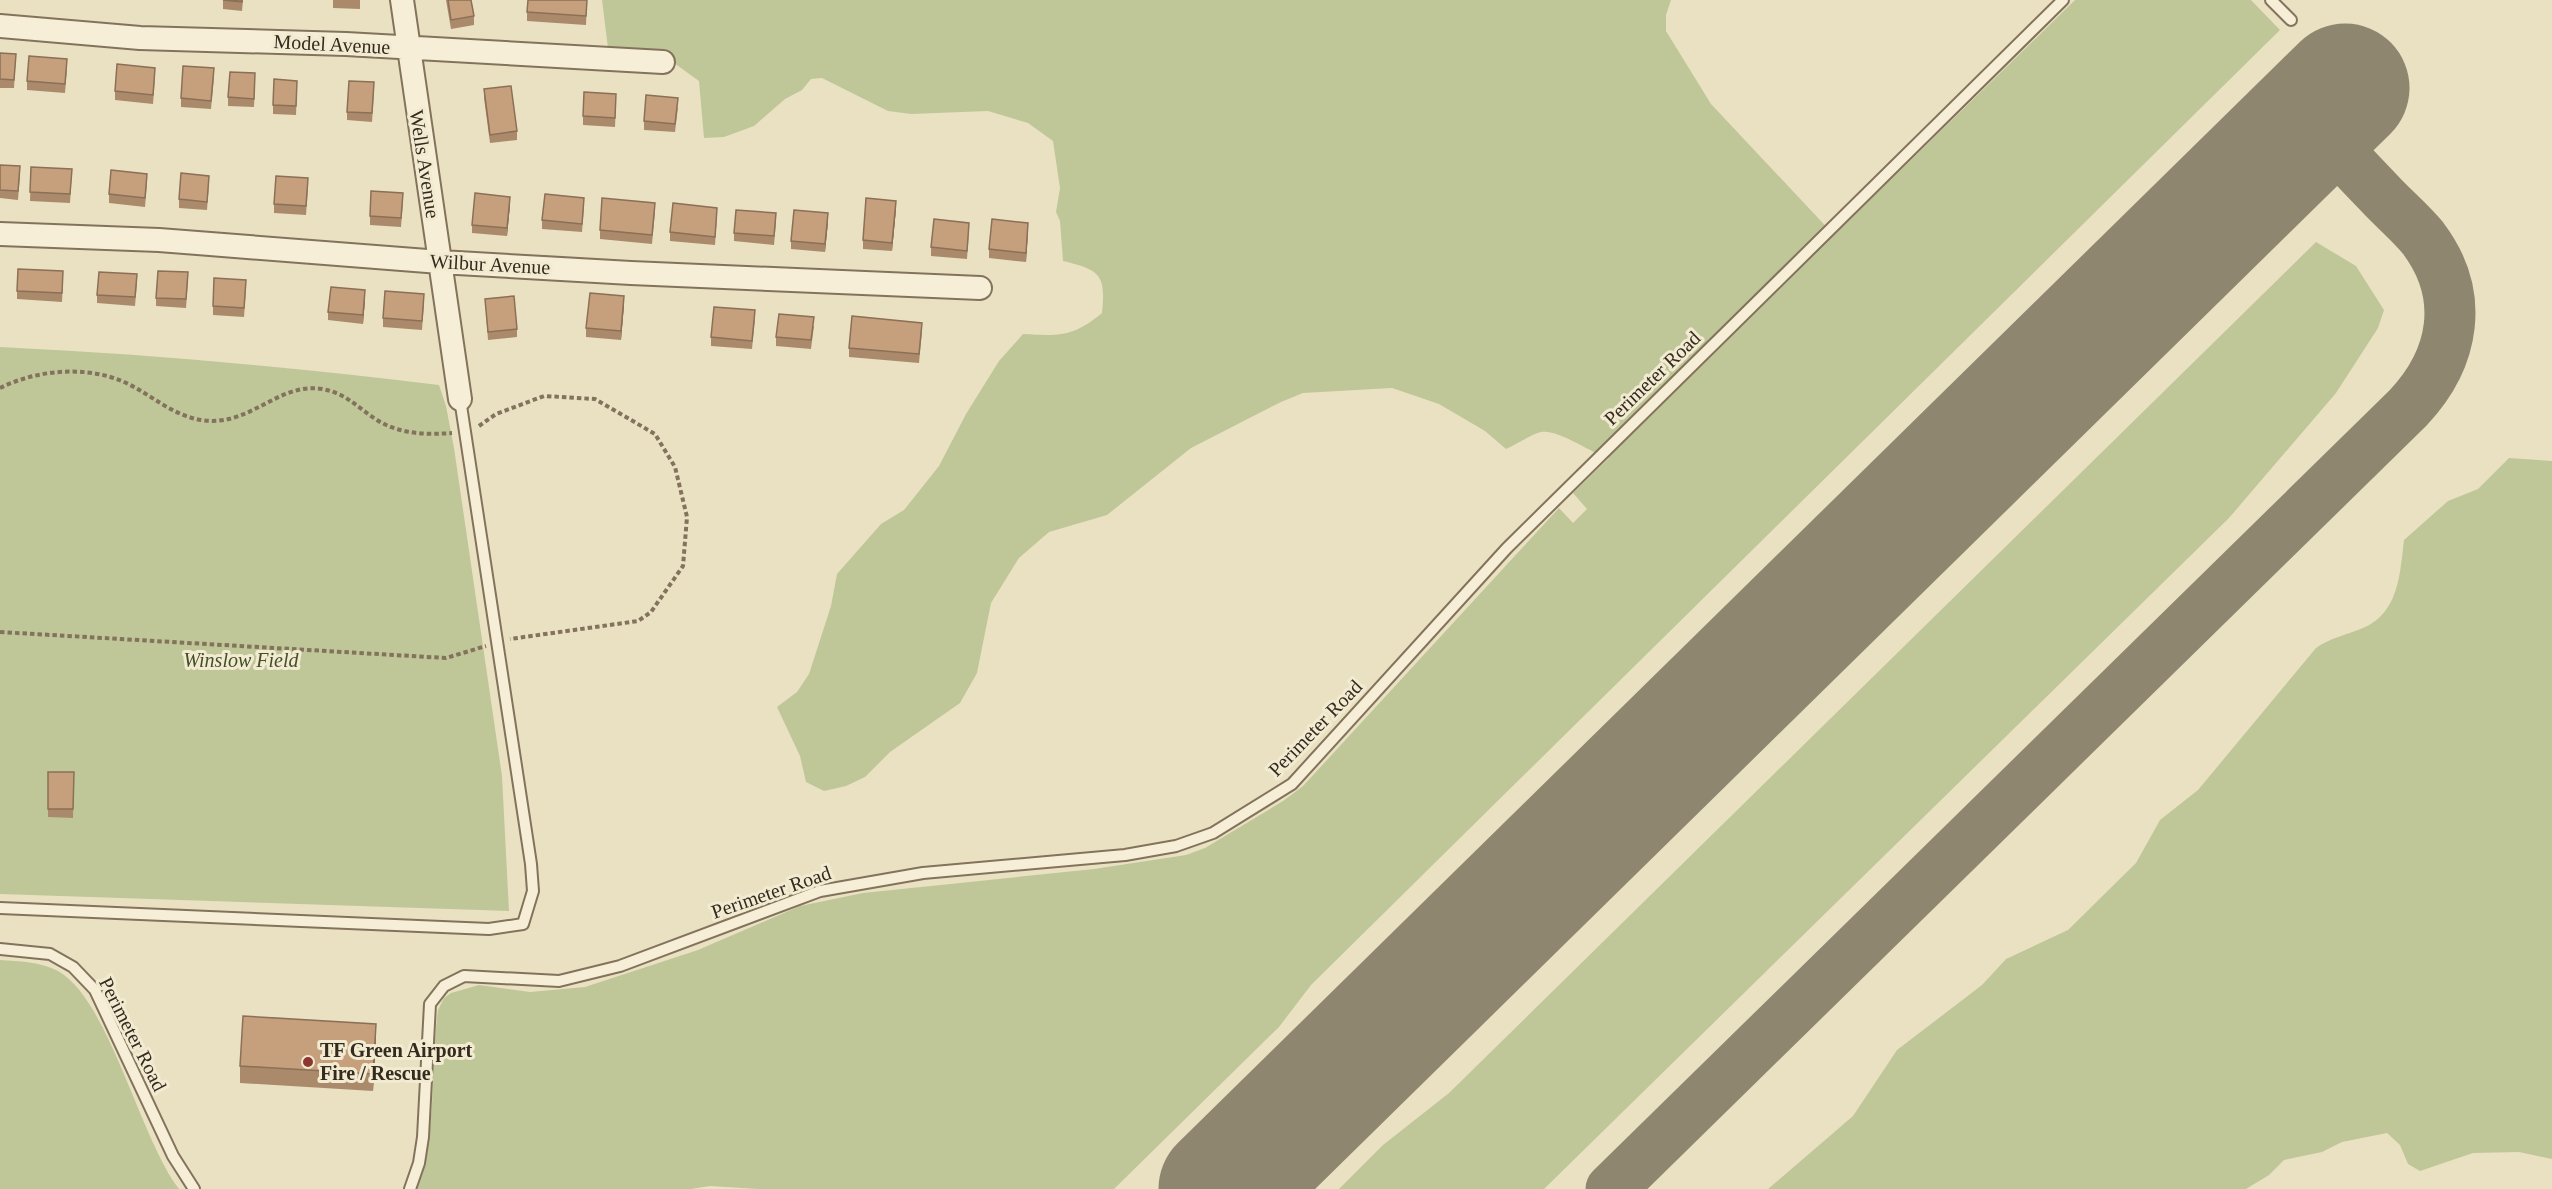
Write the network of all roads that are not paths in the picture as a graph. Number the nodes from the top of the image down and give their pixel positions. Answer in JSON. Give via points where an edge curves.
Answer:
{"nodes":[{"id":1,"x":402,"y":0,"type":"edge"},
{"id":2,"x":2063,"y":0,"type":"edge"},
{"id":3,"x":2271,"y":0,"type":"edge"},
{"id":4,"x":2291,"y":20,"type":"dead end"},
{"id":5,"x":0,"y":26,"type":"edge"},
{"id":6,"x":408,"y":47,"type":"junction"},
{"id":7,"x":663,"y":62,"type":"dead end"},
{"id":8,"x":0,"y":234,"type":"edge"},
{"id":9,"x":440,"y":262,"type":"junction"},
{"id":10,"x":980,"y":288,"type":"dead end"},
{"id":11,"x":460,"y":399,"type":"joint"},
{"id":12,"x":0,"y":908,"type":"edge"},
{"id":13,"x":0,"y":949,"type":"edge"},
{"id":14,"x":194,"y":1189,"type":"edge"},
{"id":15,"x":410,"y":1189,"type":"edge"}],
"edges":[{"from":1,"to":6,"type":"street","name":"Wells Avenue"},
{"from":2,"to":15,"type":"lane","name":"Perimeter Road","via":[[1507,548],[1292,784],[1213,833],[1176,846],[1125,855],[923,873],[820,891],[620,966],[559,981],[464,976],[444,986],[429,1004],[423,1137]]},
{"from":3,"to":4,"type":"lane"},
{"from":5,"to":6,"type":"street","name":"Model Avenue","via":[[140,38]]},
{"from":6,"to":7,"type":"street","name":"Model Avenue"},
{"from":6,"to":9,"type":"street","name":"Wells Avenue"},
{"from":8,"to":9,"type":"street","name":"Wilbur Avenue","via":[[159,240]]},
{"from":9,"to":10,"type":"street","name":"Wilbur Avenue"},
{"from":9,"to":11,"type":"street","name":"Wells Avenue"},
{"from":11,"to":12,"type":"lane","via":[[531,864],[533,891],[524,924],[477,929]]},
{"from":13,"to":14,"type":"lane","name":"Perimeter Road","via":[[50,954],[73,967],[95,990],[173,1156]]}]}
